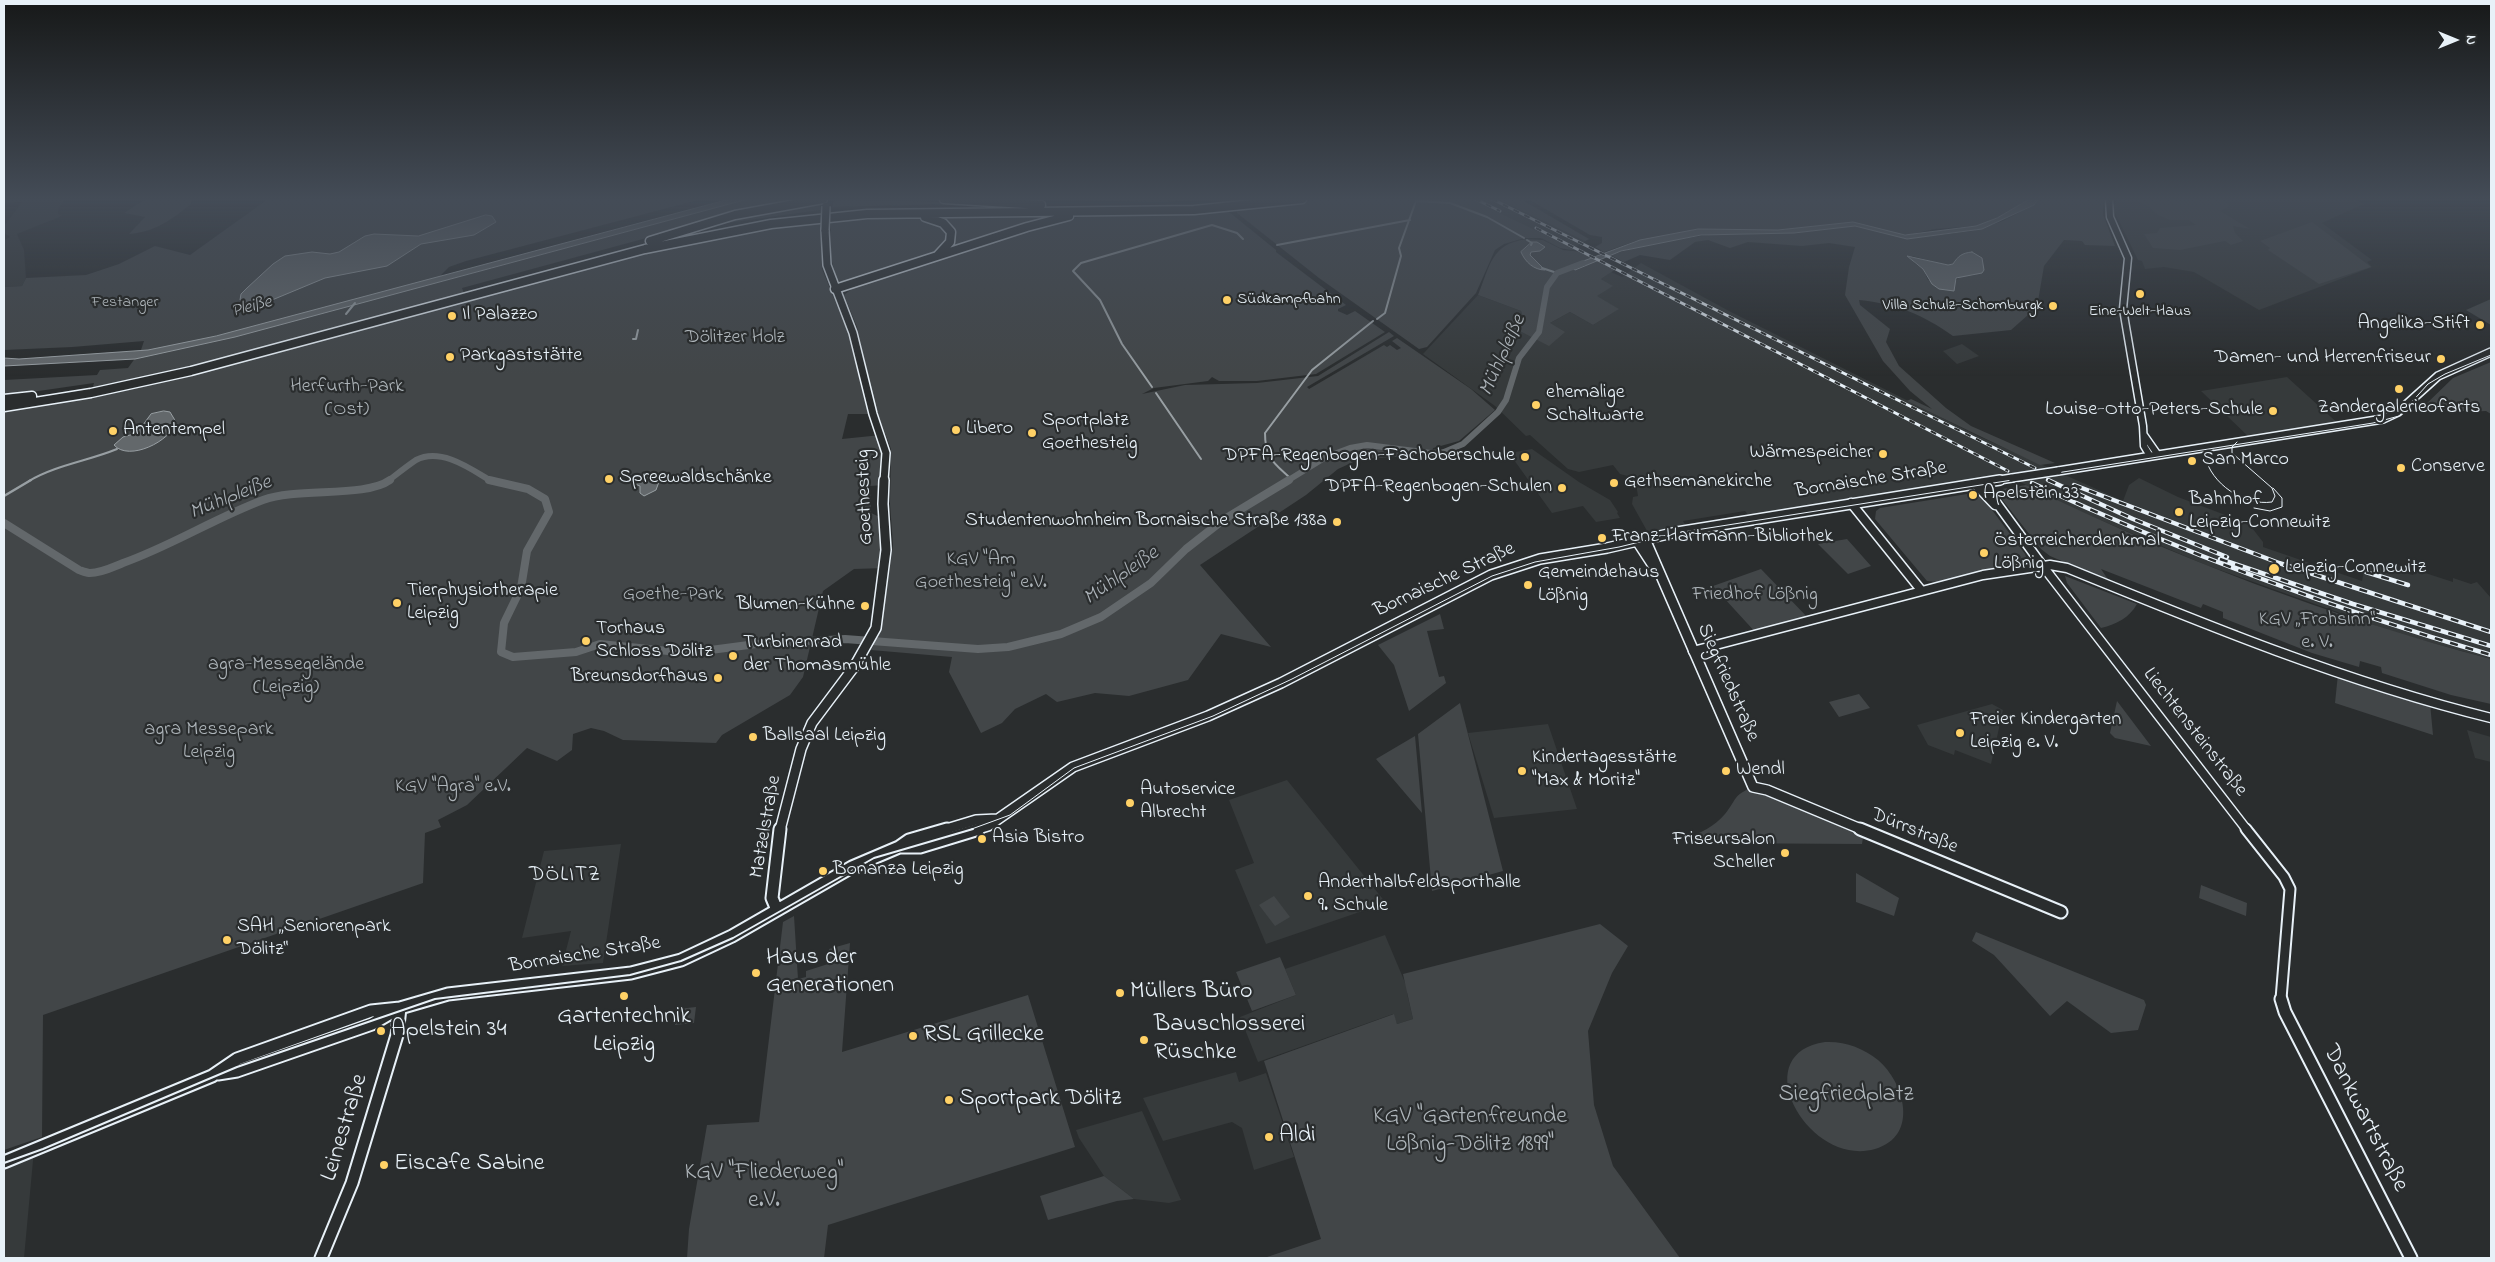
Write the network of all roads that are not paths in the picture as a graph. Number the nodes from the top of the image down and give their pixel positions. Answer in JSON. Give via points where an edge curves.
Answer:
{"nodes":[{"id":1,"x":591,"y":258,"type":"edge"},
{"id":2,"x":609,"y":258,"type":"edge"},
{"id":3,"x":826,"y":258,"type":"edge"},
{"id":4,"x":933,"y":258,"type":"edge"},
{"id":5,"x":2128,"y":258,"type":"edge"},
{"id":6,"x":835,"y":289,"type":"junction"},
{"id":7,"x":464,"y":294,"type":"junction"},
{"id":8,"x":2491,"y":352,"type":"edge"},
{"id":9,"x":92,"y":389,"type":"junction"},
{"id":10,"x":4,"y":400,"type":"edge"},
{"id":11,"x":4,"y":407,"type":"edge"},
{"id":12,"x":2154,"y":455,"type":"junction"},
{"id":13,"x":2012,"y":478,"type":"joint"},
{"id":14,"x":1979,"y":483,"type":"junction"},
{"id":15,"x":1851,"y":503,"type":"junction"},
{"id":16,"x":1641,"y":540,"type":"junction"},
{"id":17,"x":2042,"y":565,"type":"junction"},
{"id":18,"x":1921,"y":590,"type":"junction"},
{"id":19,"x":1693,"y":651,"type":"junction"},
{"id":20,"x":2491,"y":718,"type":"edge"},
{"id":21,"x":801,"y":749,"type":"joint"},
{"id":22,"x":1752,"y":787,"type":"joint"},
{"id":23,"x":777,"y":910,"type":"junction"},
{"id":24,"x":2061,"y":912,"type":"dead end"},
{"id":25,"x":2281,"y":999,"type":"joint"},
{"id":26,"x":400,"y":1008,"type":"junction"},
{"id":27,"x":212,"y":1076,"type":"joint"},
{"id":28,"x":4,"y":1162,"type":"edge"},
{"id":29,"x":321,"y":1258,"type":"edge"},
{"id":30,"x":2411,"y":1258,"type":"edge"}],
"edges":[{"from":1,"to":7,"type":"highway"},
{"from":2,"to":7,"type":"highway"},
{"from":3,"to":6,"type":"main road","name":"Goethesteig","bridge":true},
{"from":4,"to":6,"type":"highway"},
{"from":5,"to":12,"type":"street","via":[[2122,309],[2144,446]]},
{"from":6,"to":21,"type":"main road","name":"Goethesteig","via":[[853,332],[886,453],[884,579],[873,635],[812,723]]},
{"from":7,"to":9,"type":"highway","via":[[199,368]]},
{"from":8,"to":12,"type":"main road","name":"Bornaische Straße","via":[[2444,373],[2425,386],[2403,410],[2383,419]]},
{"from":9,"to":10,"type":"highway"},
{"from":9,"to":11,"type":"highway"},
{"from":12,"to":13,"type":"main road","name":"Bornaische Straße","bridge":true},
{"from":13,"to":14,"type":"main road","name":"Bornaische Straße"},
{"from":14,"to":15,"type":"main road","name":"Bornaische Straße"},
{"from":14,"to":17,"type":"street","name":"Liechtensteinstraße"},
{"from":15,"to":16,"type":"main road","name":"Bornaische Straße"},
{"from":15,"to":18,"type":"street"},
{"from":16,"to":19,"type":"main road","name":"Siegfriedstraße"},
{"from":16,"to":23,"type":"main road","name":"Bornaische Straße","via":[[1534,560],[1491,575],[1281,683],[1208,716],[1074,767],[988,826],[920,846],[899,847],[852,867]]},
{"from":17,"to":18,"type":"street"},
{"from":17,"to":20,"type":"street","via":[[2067,568],[2338,674]]},
{"from":17,"to":25,"type":"street","name":"Liechtensteinstraße","via":[[2290,888]]},
{"from":18,"to":19,"type":"street"},
{"from":19,"to":22,"type":"main road","name":"Siegfriedstraße"},
{"from":21,"to":23,"type":"main road","name":"Matzelstraße","via":[[779,833],[772,898]]},
{"from":22,"to":24,"type":"main road","name":"Dürrstraße","via":[[1767,790]]},
{"from":23,"to":26,"type":"main road","name":"Bornaische Straße","via":[[712,946],[653,968],[448,994]]},
{"from":25,"to":30,"type":"main road","name":"Dankwartstraße"},
{"from":26,"to":27,"type":"main road","name":"Bornaische Straße","via":[[363,1027],[237,1071]]},
{"from":26,"to":29,"type":"main road","name":"Leinestraße","via":[[397,1034],[352,1183]]},
{"from":27,"to":28,"type":"main road","name":"Bornaische Straße"}]}
